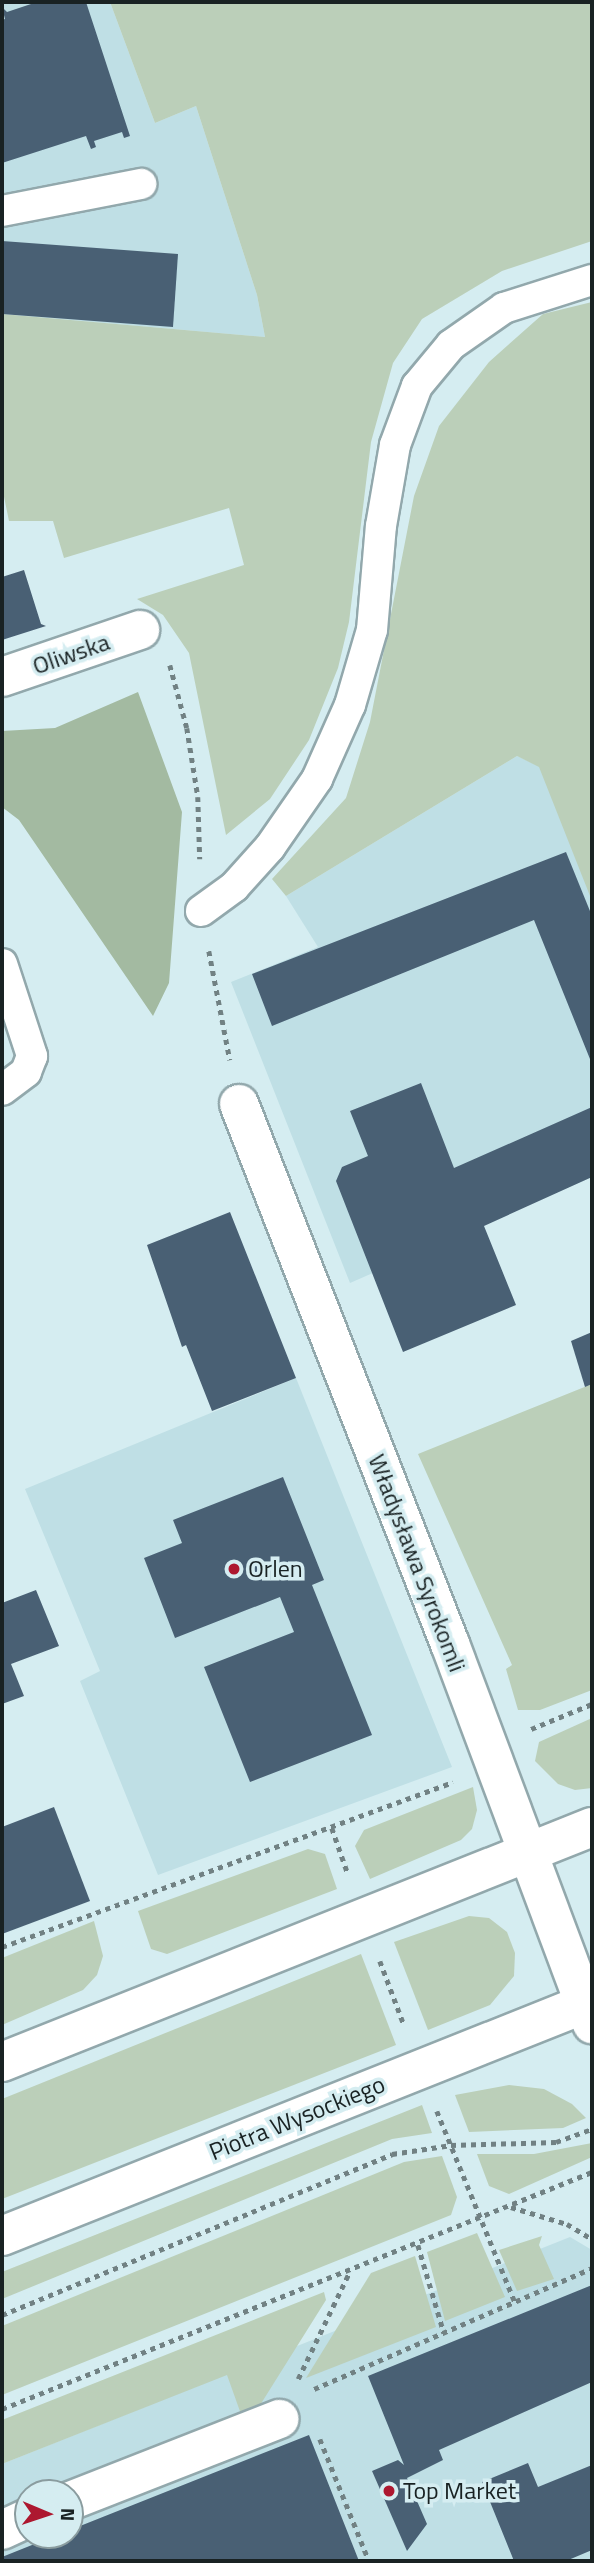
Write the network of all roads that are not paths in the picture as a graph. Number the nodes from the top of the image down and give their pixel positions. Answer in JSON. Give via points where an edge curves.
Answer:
{"nodes":[{"id":1,"x":141,"y":184,"type":"dead end"},
{"id":2,"x":2,"y":211,"type":"edge"},
{"id":3,"x":592,"y":281,"type":"edge"},
{"id":4,"x":139,"y":630,"type":"dead end"},
{"id":5,"x":2,"y":677,"type":"edge"},
{"id":6,"x":201,"y":911,"type":"dead end"},
{"id":7,"x":2,"y":964,"type":"edge"},
{"id":8,"x":2,"y":1090,"type":"edge"},
{"id":9,"x":239,"y":1104,"type":"dead end"},
{"id":10,"x":592,"y":1827,"type":"edge"},
{"id":11,"x":526,"y":1853,"type":"junction"},
{"id":12,"x":590,"y":2010,"type":"edge"},
{"id":13,"x":2,"y":2062,"type":"edge"},
{"id":14,"x":2,"y":2236,"type":"edge"},
{"id":15,"x":284,"y":2409,"type":"road end"},
{"id":16,"x":84,"y":2495,"type":"edge"}],
"edges":[{"from":1,"to":2,"type":"lane"},
{"from":3,"to":6,"type":"lane","via":[[504,308],[451,345],[417,386],[395,445],[381,526],[372,630],[350,705],[317,779],[270,847],[234,887]]},
{"from":4,"to":5,"type":"street","name":"Oliwska"},
{"from":7,"to":8,"type":"lane","via":[[32,1056],[26,1072]]},
{"from":9,"to":11,"type":"street","name":"Władysława Syrokomli"},
{"from":10,"to":11,"type":"street"},
{"from":11,"to":12,"type":"street","name":"Władysława Syrokomli"},
{"from":11,"to":13,"type":"street"},
{"from":12,"to":14,"type":"street","name":"Piotra Wysockiego"},
{"from":15,"to":16,"type":"street"}]}
